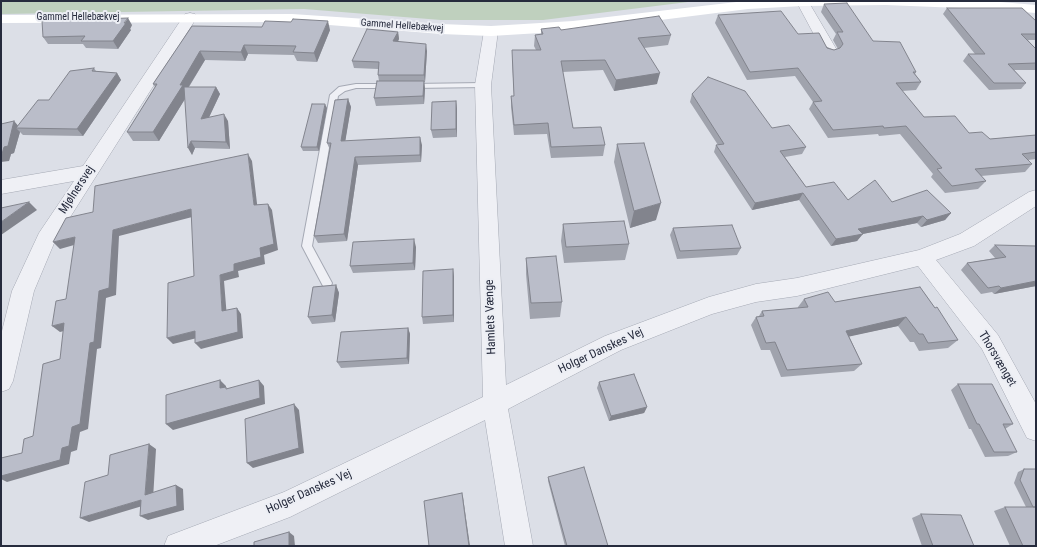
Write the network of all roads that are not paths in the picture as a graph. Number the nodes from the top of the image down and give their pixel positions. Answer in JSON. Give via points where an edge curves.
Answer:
{"nodes":[{"id":1,"x":802,"y":2,"type":"junction"},
{"id":2,"x":1036,"y":10,"type":"edge"},
{"id":3,"x":190,"y":17,"type":"junction"},
{"id":4,"x":1,"y":19,"type":"edge"},
{"id":5,"x":491,"y":31,"type":"junction"},
{"id":6,"x":830,"y":52,"type":"edge"},
{"id":7,"x":483,"y":85,"type":"junction"},
{"id":8,"x":88,"y":172,"type":"junction"},
{"id":9,"x":1,"y":187,"type":"edge"},
{"id":10,"x":1036,"y":197,"type":"edge"},
{"id":11,"x":922,"y":258,"type":"junction"},
{"id":12,"x":327,"y":283,"type":"dead end"},
{"id":13,"x":1,"y":381,"type":"edge"},
{"id":14,"x":495,"y":403,"type":"junction"},
{"id":15,"x":1036,"y":428,"type":"edge"},
{"id":16,"x":178,"y":546,"type":"edge"},
{"id":17,"x":520,"y":546,"type":"edge"}],
"edges":[{"from":1,"to":2,"type":"main road","name":"Gammel Hellebækvej","via":[[984,5]]},
{"from":1,"to":5,"type":"main road","name":"Gammel Hellebækvej","via":[[748,5],[572,26]]},
{"from":1,"to":6,"type":"street"},
{"from":3,"to":4,"type":"main road","name":"Gammel Hellebækvej"},
{"from":3,"to":5,"type":"main road","name":"Gammel Hellebækvej","via":[[292,18]]},
{"from":3,"to":8,"type":"street","name":"Mjølnersvej"},
{"from":5,"to":7,"type":"street","name":"Hamlets Vænge"},
{"from":7,"to":12,"type":"lane","via":[[356,86],[342,89],[334,95],[307,246]]},
{"from":7,"to":14,"type":"street","name":"Hamlets Vænge"},
{"from":8,"to":9,"type":"street"},
{"from":8,"to":13,"type":"street","name":"Mjølnersvej","via":[[46,238],[23,291]]},
{"from":10,"to":11,"type":"street","name":"Holger Danskes Vej","via":[[967,240]]},
{"from":11,"to":14,"type":"street","name":"Holger Danskes Vej","via":[[797,287],[756,293],[709,306],[613,343]]},
{"from":11,"to":15,"type":"street","name":"Thorsvænget","via":[[990,342]]},
{"from":14,"to":16,"type":"street","name":"Holger Danskes Vej","via":[[290,503]]},
{"from":14,"to":17,"type":"street","name":"Hamlets Vænge"}]}
